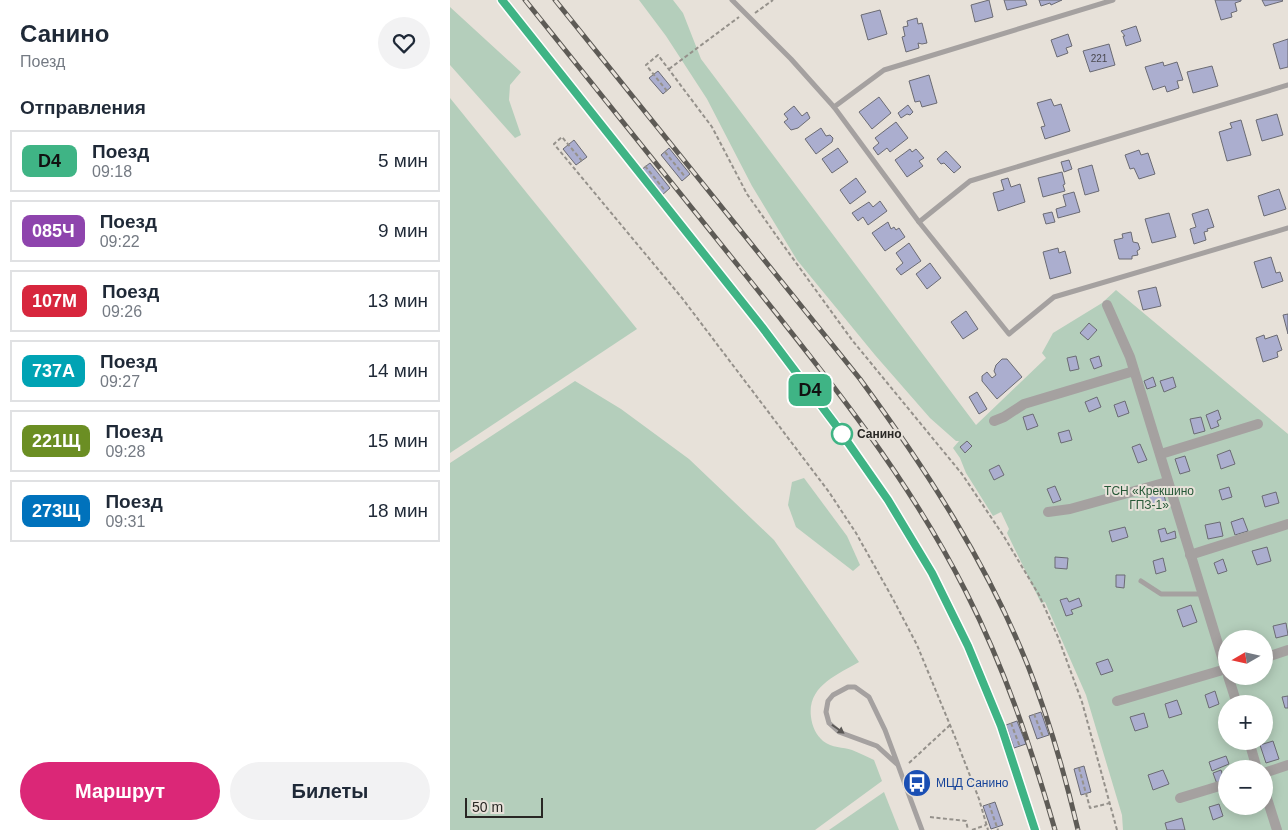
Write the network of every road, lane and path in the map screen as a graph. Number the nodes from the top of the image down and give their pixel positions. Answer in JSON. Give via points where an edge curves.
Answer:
{"nodes":[{"id":1,"x":732,"y":0,"type":"edge"},
{"id":2,"x":773,"y":0,"type":"edge"},
{"id":3,"x":1113,"y":0,"type":"edge"},
{"id":4,"x":745,"y":12,"type":"junction"},
{"id":5,"x":750,"y":17,"type":"junction"},
{"id":6,"x":669,"y":69,"type":"junction"},
{"id":7,"x":1288,"y":85,"type":"edge"},
{"id":8,"x":667,"y":91,"type":"dead end"},
{"id":9,"x":834,"y":107,"type":"junction"},
{"id":10,"x":664,"y":152,"type":"dead end"},
{"id":11,"x":582,"y":161,"type":"dead end"},
{"id":12,"x":645,"y":166,"type":"dead end"},
{"id":13,"x":686,"y":178,"type":"dead end"},
{"id":14,"x":666,"y":192,"type":"dead end"},
{"id":15,"x":919,"y":222,"type":"junction"},
{"id":16,"x":1288,"y":228,"type":"edge"},
{"id":17,"x":1107,"y":306,"type":"dead end"},
{"id":18,"x":1134,"y":371,"type":"junction"},
{"id":19,"x":994,"y":421,"type":"dead end"},
{"id":20,"x":1258,"y":424,"type":"dead end"},
{"id":21,"x":1161,"y":454,"type":"junction"},
{"id":22,"x":1167,"y":482,"type":"junction"},
{"id":23,"x":1048,"y":512,"type":"dead end"},
{"id":24,"x":1288,"y":524,"type":"edge"},
{"id":25,"x":1190,"y":555,"type":"junction"},
{"id":26,"x":1141,"y":581,"type":"dead end"},
{"id":27,"x":1202,"y":594,"type":"junction"},
{"id":28,"x":1218,"y":644,"type":"edge"},
{"id":29,"x":1288,"y":650,"type":"edge"},
{"id":30,"x":1273,"y":655,"type":"edge"},
{"id":31,"x":1218,"y":671,"type":"edge"},
{"id":32,"x":1118,"y":701,"type":"dead end"},
{"id":33,"x":1034,"y":714,"type":"dead end"},
{"id":34,"x":1011,"y":723,"type":"dead end"},
{"id":35,"x":950,"y":725,"type":"junction"},
{"id":36,"x":1043,"y":737,"type":"dead end"},
{"id":37,"x":1020,"y":746,"type":"dead end"},
{"id":38,"x":909,"y":764,"type":"dead end"},
{"id":39,"x":898,"y":765,"type":"junction"},
{"id":40,"x":1288,"y":765,"type":"edge"},
{"id":41,"x":1079,"y":768,"type":"dead end"},
{"id":42,"x":1273,"y":770,"type":"edge"},
{"id":43,"x":1218,"y":786,"type":"edge"},
{"id":44,"x":1180,"y":798,"type":"dead end"},
{"id":45,"x":1110,"y":803,"type":"junction"},
{"id":46,"x":989,"y":804,"type":"dead end"},
{"id":47,"x":1272,"y":815,"type":"edge"},
{"id":48,"x":930,"y":817,"type":"dead end"},
{"id":49,"x":986,"y":825,"type":"junction"},
{"id":50,"x":922,"y":830,"type":"edge"},
{"id":51,"x":968,"y":830,"type":"edge"},
{"id":52,"x":972,"y":830,"type":"edge"},
{"id":53,"x":988,"y":830,"type":"edge"},
{"id":54,"x":998,"y":830,"type":"edge"},
{"id":55,"x":1117,"y":830,"type":"edge"},
{"id":56,"x":1277,"y":830,"type":"edge"}],
"edges":[{"from":1,"to":4,"type":"lane"},
{"from":2,"to":5,"type":"path"},
{"from":3,"to":9,"type":"lane","via":[[884,70]]},
{"from":4,"to":5,"type":"lane"},
{"from":4,"to":6,"type":"path"},
{"from":5,"to":9,"type":"lane"},
{"from":6,"to":8,"type":"path","via":[[658,55],[646,65]]},
{"from":6,"to":45,"type":"path","via":[[712,127],[747,194],[778,238],[852,340],[962,474],[1003,535],[1039,595],[1058,637],[1082,702]]},
{"from":7,"to":15,"type":"lane","via":[[970,180]]},
{"from":9,"to":15,"type":"lane"},
{"from":10,"to":13,"type":"path"},
{"from":11,"to":35,"type":"path","via":[[562,137],[554,144],[682,298],[829,492],[894,599]]},
{"from":12,"to":14,"type":"path"},
{"from":15,"to":16,"type":"lane","via":[[1009,334],[1054,297]]},
{"from":17,"to":18,"type":"street"},
{"from":18,"to":19,"type":"street","via":[[1024,404]]},
{"from":18,"to":21,"type":"street"},
{"from":20,"to":21,"type":"street"},
{"from":21,"to":22,"type":"street"},
{"from":22,"to":23,"type":"street"},
{"from":22,"to":25,"type":"street"},
{"from":24,"to":25,"type":"street"},
{"from":25,"to":27,"type":"street"},
{"from":26,"to":27,"type":"lane","via":[[1161,594]]},
{"from":27,"to":28,"type":"street"},
{"from":29,"to":30,"type":"street"},
{"from":31,"to":32,"type":"street"},
{"from":33,"to":36,"type":"path"},
{"from":34,"to":37,"type":"path"},
{"from":35,"to":38,"type":"path"},
{"from":35,"to":49,"type":"path"},
{"from":39,"to":39,"type":"lane","one_way":true,"via":[[886,730],[869,697],[855,687],[833,695],[826,712],[830,723],[839,732],[877,746]]},
{"from":39,"to":50,"type":"lane"},
{"from":40,"to":42,"type":"street"},
{"from":41,"to":45,"type":"path","via":[[1090,808]]},
{"from":43,"to":44,"type":"street"},
{"from":45,"to":55,"type":"path"},
{"from":46,"to":54,"type":"path"},
{"from":47,"to":56,"type":"street"},
{"from":48,"to":51,"type":"path","via":[[966,821]]},
{"from":49,"to":52,"type":"path"},
{"from":49,"to":53,"type":"path"}]}
